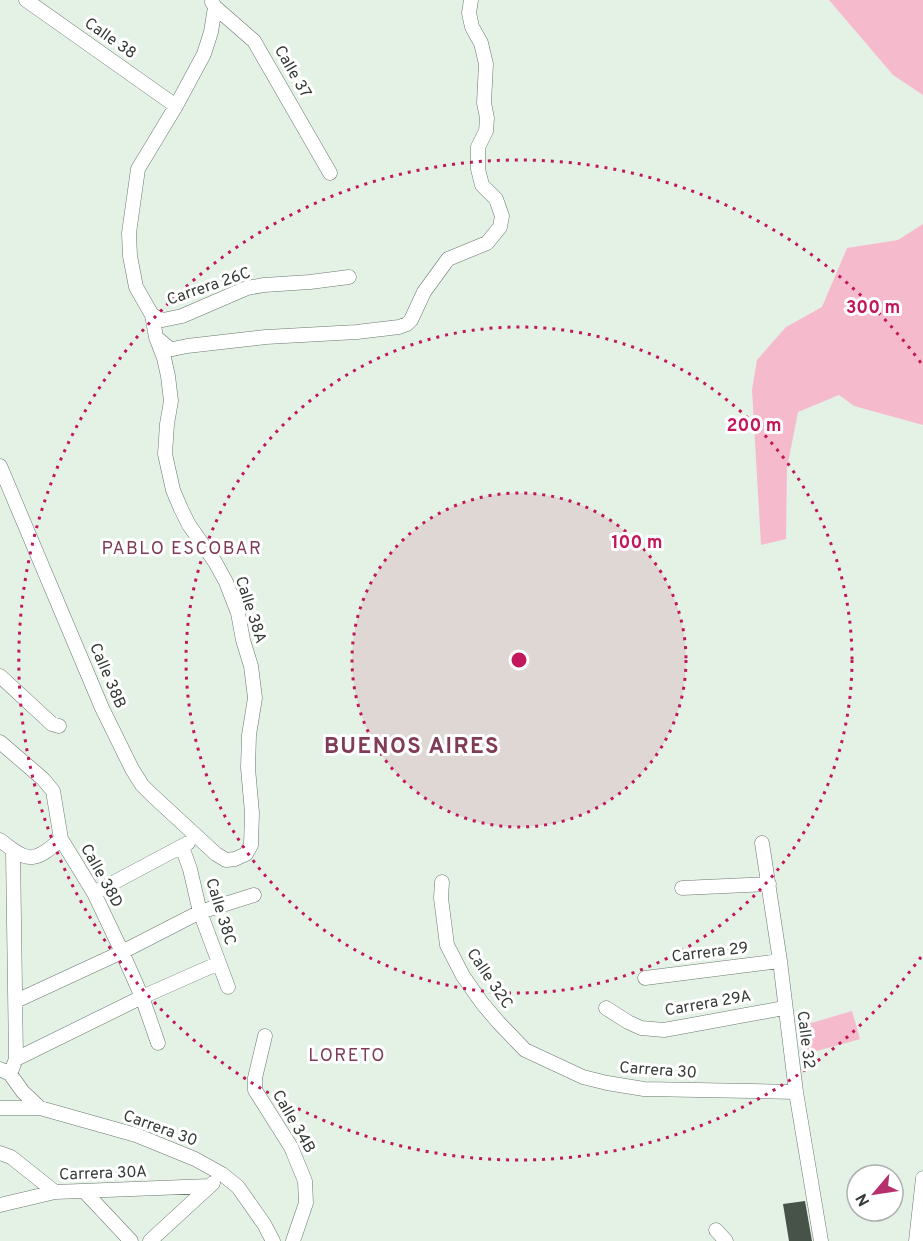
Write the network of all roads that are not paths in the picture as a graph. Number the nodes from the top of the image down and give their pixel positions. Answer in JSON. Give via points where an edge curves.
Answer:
{"nodes":[{"id":1,"x":26,"y":0,"type":"edge"},
{"id":2,"x":471,"y":0,"type":"edge"},
{"id":3,"x":213,"y":4,"type":"edge"},
{"id":4,"x":176,"y":106,"type":"junction"},
{"id":5,"x":330,"y":173,"type":"dead end"},
{"id":6,"x":349,"y":277,"type":"dead end"},
{"id":7,"x":152,"y":315,"type":"junction"},
{"id":8,"x":156,"y":336,"type":"junction"},
{"id":9,"x":0,"y":466,"type":"edge"},
{"id":10,"x":0,"y":676,"type":"edge"},
{"id":11,"x":59,"y":726,"type":"dead end"},
{"id":12,"x":0,"y":742,"type":"edge"},
{"id":13,"x":196,"y":836,"type":"junction"},
{"id":14,"x":61,"y":839,"type":"junction"},
{"id":15,"x":0,"y":840,"type":"edge"},
{"id":16,"x":762,"y":843,"type":"dead end"},
{"id":17,"x":182,"y":847,"type":"junction"},
{"id":18,"x":14,"y":851,"type":"junction"},
{"id":19,"x":235,"y":859,"type":"joint"},
{"id":20,"x":442,"y":882,"type":"dead end"},
{"id":21,"x":769,"y":884,"type":"junction"},
{"id":22,"x":682,"y":888,"type":"dead end"},
{"id":23,"x":94,"y":893,"type":"junction"},
{"id":24,"x":254,"y":895,"type":"dead end"},
{"id":25,"x":200,"y":912,"type":"junction"},
{"id":26,"x":122,"y":952,"type":"junction"},
{"id":27,"x":780,"y":961,"type":"junction"},
{"id":28,"x":219,"y":963,"type":"junction"},
{"id":29,"x":645,"y":978,"type":"dead end"},
{"id":30,"x":228,"y":987,"type":"dead end"},
{"id":31,"x":142,"y":997,"type":"junction"},
{"id":32,"x":15,"y":1001,"type":"junction"},
{"id":33,"x":606,"y":1008,"type":"dead end"},
{"id":34,"x":784,"y":1008,"type":"junction"},
{"id":35,"x":265,"y":1036,"type":"dead end"},
{"id":36,"x":158,"y":1042,"type":"dead end"},
{"id":37,"x":525,"y":1050,"type":"joint"},
{"id":38,"x":16,"y":1059,"type":"junction"},
{"id":39,"x":8,"y":1075,"type":"edge"},
{"id":40,"x":796,"y":1092,"type":"junction"},
{"id":41,"x":2,"y":1108,"type":"edge"},
{"id":42,"x":40,"y":1108,"type":"junction"},
{"id":43,"x":0,"y":1153,"type":"edge"},
{"id":44,"x":222,"y":1174,"type":"junction"},
{"id":45,"x":923,"y":1178,"type":"edge"},
{"id":46,"x":210,"y":1186,"type":"junction"},
{"id":47,"x":84,"y":1191,"type":"junction"},
{"id":48,"x":56,"y":1192,"type":"junction"},
{"id":49,"x":0,"y":1205,"type":"edge"},
{"id":50,"x":716,"y":1230,"type":"dead end"},
{"id":51,"x":131,"y":1241,"type":"edge"},
{"id":52,"x":150,"y":1241,"type":"edge"},
{"id":53,"x":273,"y":1241,"type":"edge"},
{"id":54,"x":293,"y":1241,"type":"edge"},
{"id":55,"x":726,"y":1241,"type":"edge"},
{"id":56,"x":821,"y":1241,"type":"edge"},
{"id":57,"x":916,"y":1241,"type":"edge"}],
"edges":[{"from":1,"to":4,"type":"street","name":"Calle 38"},
{"from":2,"to":8,"type":"street","via":[[472,27],[482,43],[486,64],[487,118],[478,147],[478,169],[482,185],[496,199],[502,216],[500,227],[487,243],[448,258],[424,292],[411,320],[399,327],[173,349]]},
{"from":3,"to":4,"type":"street","name":"Calle 38A","via":[[212,32]]},
{"from":3,"to":5,"type":"street","name":"Calle 37","via":[[254,41]]},
{"from":4,"to":7,"type":"street","name":"Calle 38A","via":[[138,169],[129,233],[136,287]]},
{"from":6,"to":7,"type":"street","name":"Carrera 26C","via":[[248,288],[182,316],[163,320]]},
{"from":7,"to":8,"type":"street","name":"Calle 38A"},
{"from":8,"to":19,"type":"street","name":"Calle 38A","via":[[171,401],[165,454],[173,489],[189,525],[226,582],[251,666],[255,698],[248,768],[252,833],[246,854]]},
{"from":9,"to":13,"type":"street","name":"Calle 38B","via":[[132,770],[152,795]]},
{"from":10,"to":11,"type":"street"},
{"from":12,"to":14,"type":"street","name":"Calle 38D","via":[[53,790]]},
{"from":13,"to":17,"type":"street"},
{"from":13,"to":19,"type":"street","name":"Calle 38B","via":[[226,860]]},
{"from":14,"to":18,"type":"street","via":[[37,858],[26,858]]},
{"from":14,"to":23,"type":"street","name":"Calle 38D"},
{"from":15,"to":18,"type":"street"},
{"from":16,"to":21,"type":"street","name":"Calle 32"},
{"from":17,"to":23,"type":"street"},
{"from":17,"to":25,"type":"street","name":"Calle 38C"},
{"from":18,"to":32,"type":"street"},
{"from":20,"to":37,"type":"street","name":"Calle 32C","via":[[447,945],[482,1003]]},
{"from":21,"to":22,"type":"street"},
{"from":21,"to":27,"type":"street","name":"Calle 32"},
{"from":23,"to":26,"type":"street","name":"Calle 38D"},
{"from":24,"to":25,"type":"street"},
{"from":25,"to":26,"type":"street"},
{"from":25,"to":28,"type":"street","name":"Calle 38C"},
{"from":26,"to":31,"type":"street","name":"Calle 38D"},
{"from":26,"to":32,"type":"street"},
{"from":27,"to":29,"type":"street","name":"Carrera 29"},
{"from":27,"to":34,"type":"street","name":"Calle 32"},
{"from":28,"to":30,"type":"street","name":"Calle 38C"},
{"from":28,"to":31,"type":"street"},
{"from":31,"to":36,"type":"street","name":"Calle 38D"},
{"from":31,"to":38,"type":"street"},
{"from":32,"to":38,"type":"street"},
{"from":33,"to":34,"type":"street","name":"Carrera 29A","via":[[641,1028],[664,1030]]},
{"from":34,"to":40,"type":"street","name":"Calle 32"},
{"from":35,"to":54,"type":"street","name":"Calle 34B","via":[[255,1090],[291,1147],[306,1181],[306,1203]]},
{"from":37,"to":40,"type":"street","name":"Carrera 30","via":[[583,1077],[644,1089]]},
{"from":38,"to":39,"type":"street"},
{"from":39,"to":41,"type":"street","via":[[14,1100]]},
{"from":39,"to":42,"type":"street"},
{"from":40,"to":56,"type":"street","name":"Calle 32"},
{"from":41,"to":42,"type":"street","name":"Carrera 30"},
{"from":42,"to":44,"type":"street","name":"Carrera 30","via":[[136,1135]]},
{"from":43,"to":48,"type":"street","via":[[11,1157]]},
{"from":44,"to":46,"type":"street"},
{"from":44,"to":53,"type":"street","name":"Carrera 30","via":[[238,1187]]},
{"from":45,"to":57,"type":"street"},
{"from":46,"to":47,"type":"street","name":"Carrera 30A"},
{"from":46,"to":52,"type":"street"},
{"from":47,"to":48,"type":"street","name":"Carrera 30A"},
{"from":47,"to":51,"type":"street"},
{"from":48,"to":49,"type":"street","name":"Carrera 30A"},
{"from":50,"to":55,"type":"street"}]}
